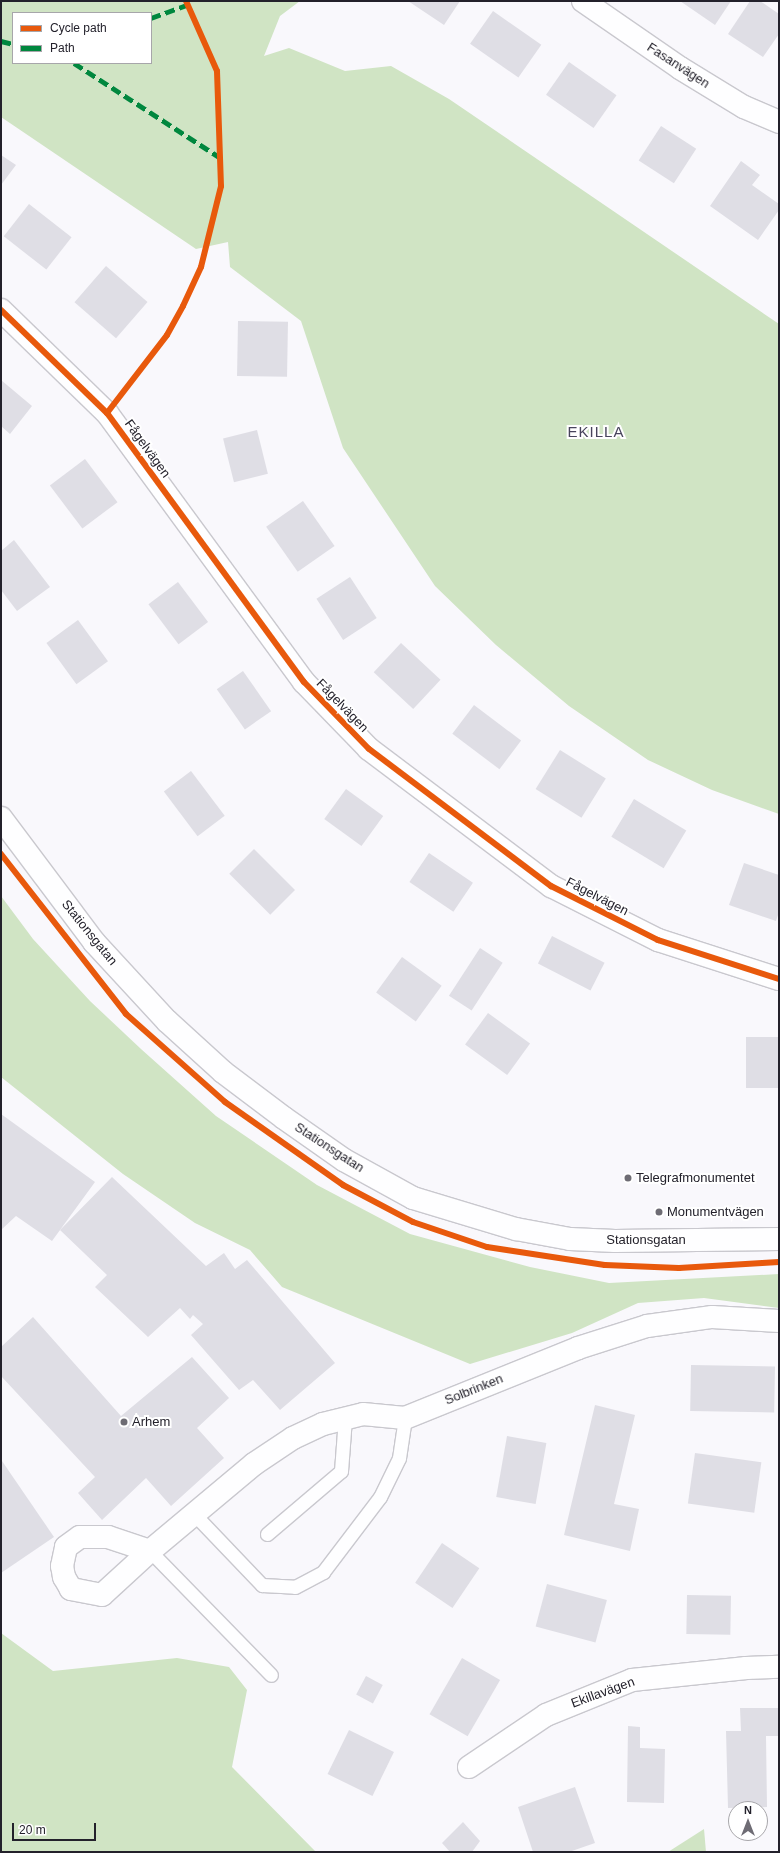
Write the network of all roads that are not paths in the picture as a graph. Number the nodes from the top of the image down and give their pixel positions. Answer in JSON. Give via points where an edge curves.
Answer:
{"nodes":[{"id":1,"x":583,"y":1,"type":"edge"},
{"id":2,"x":779,"y":122,"type":"edge"},
{"id":3,"x":1,"y":310,"type":"edge"},
{"id":4,"x":1,"y":818,"type":"edge"},
{"id":5,"x":779,"y":979,"type":"edge"},
{"id":6,"x":779,"y":1238,"type":"edge"},
{"id":7,"x":779,"y":1321,"type":"edge"},
{"id":8,"x":345,"y":1418,"type":"junction"},
{"id":9,"x":405,"y":1418,"type":"junction"},
{"id":10,"x":195,"y":1515,"type":"junction"},
{"id":11,"x":267,"y":1534,"type":"dead end"},
{"id":12,"x":150,"y":1550,"type":"joint"},
{"id":13,"x":779,"y":1667,"type":"edge"},
{"id":14,"x":271,"y":1675,"type":"dead end"},
{"id":15,"x":469,"y":1767,"type":"dead end"}],
"edges":[{"from":1,"to":2,"type":"street","name":"Fasanvägen","via":[[687,72],[744,107]]},
{"from":3,"to":5,"type":"street","name":"Fågelvägen","via":[[107,413],[304,682],[369,749],[551,886],[658,940]]},
{"from":4,"to":6,"type":"street","name":"Stationsgatan","via":[[94,942],[167,1021],[224,1072],[284,1118],[344,1160],[413,1198],[516,1229],[570,1239],[615,1241]]},
{"from":7,"to":9,"type":"street","name":"Solbrinken","via":[[712,1317],[648,1326],[578,1348]]},
{"from":8,"to":9,"type":"street","name":"Solbrinken","via":[[363,1414]]},
{"from":8,"to":10,"type":"street","name":"Solbrinken","via":[[323,1424],[292,1438],[254,1464]]},
{"from":8,"to":11,"type":"lane","via":[[341,1471]]},
{"from":9,"to":10,"type":"lane","via":[[399,1458],[380,1497],[323,1572],[295,1587],[262,1585]]},
{"from":10,"to":12,"type":"street","name":"Solbrinken"},
{"from":12,"to":14,"type":"lane"},
{"from":13,"to":15,"type":"street","name":"Ekillavägen","via":[[632,1680],[546,1714]]}]}
